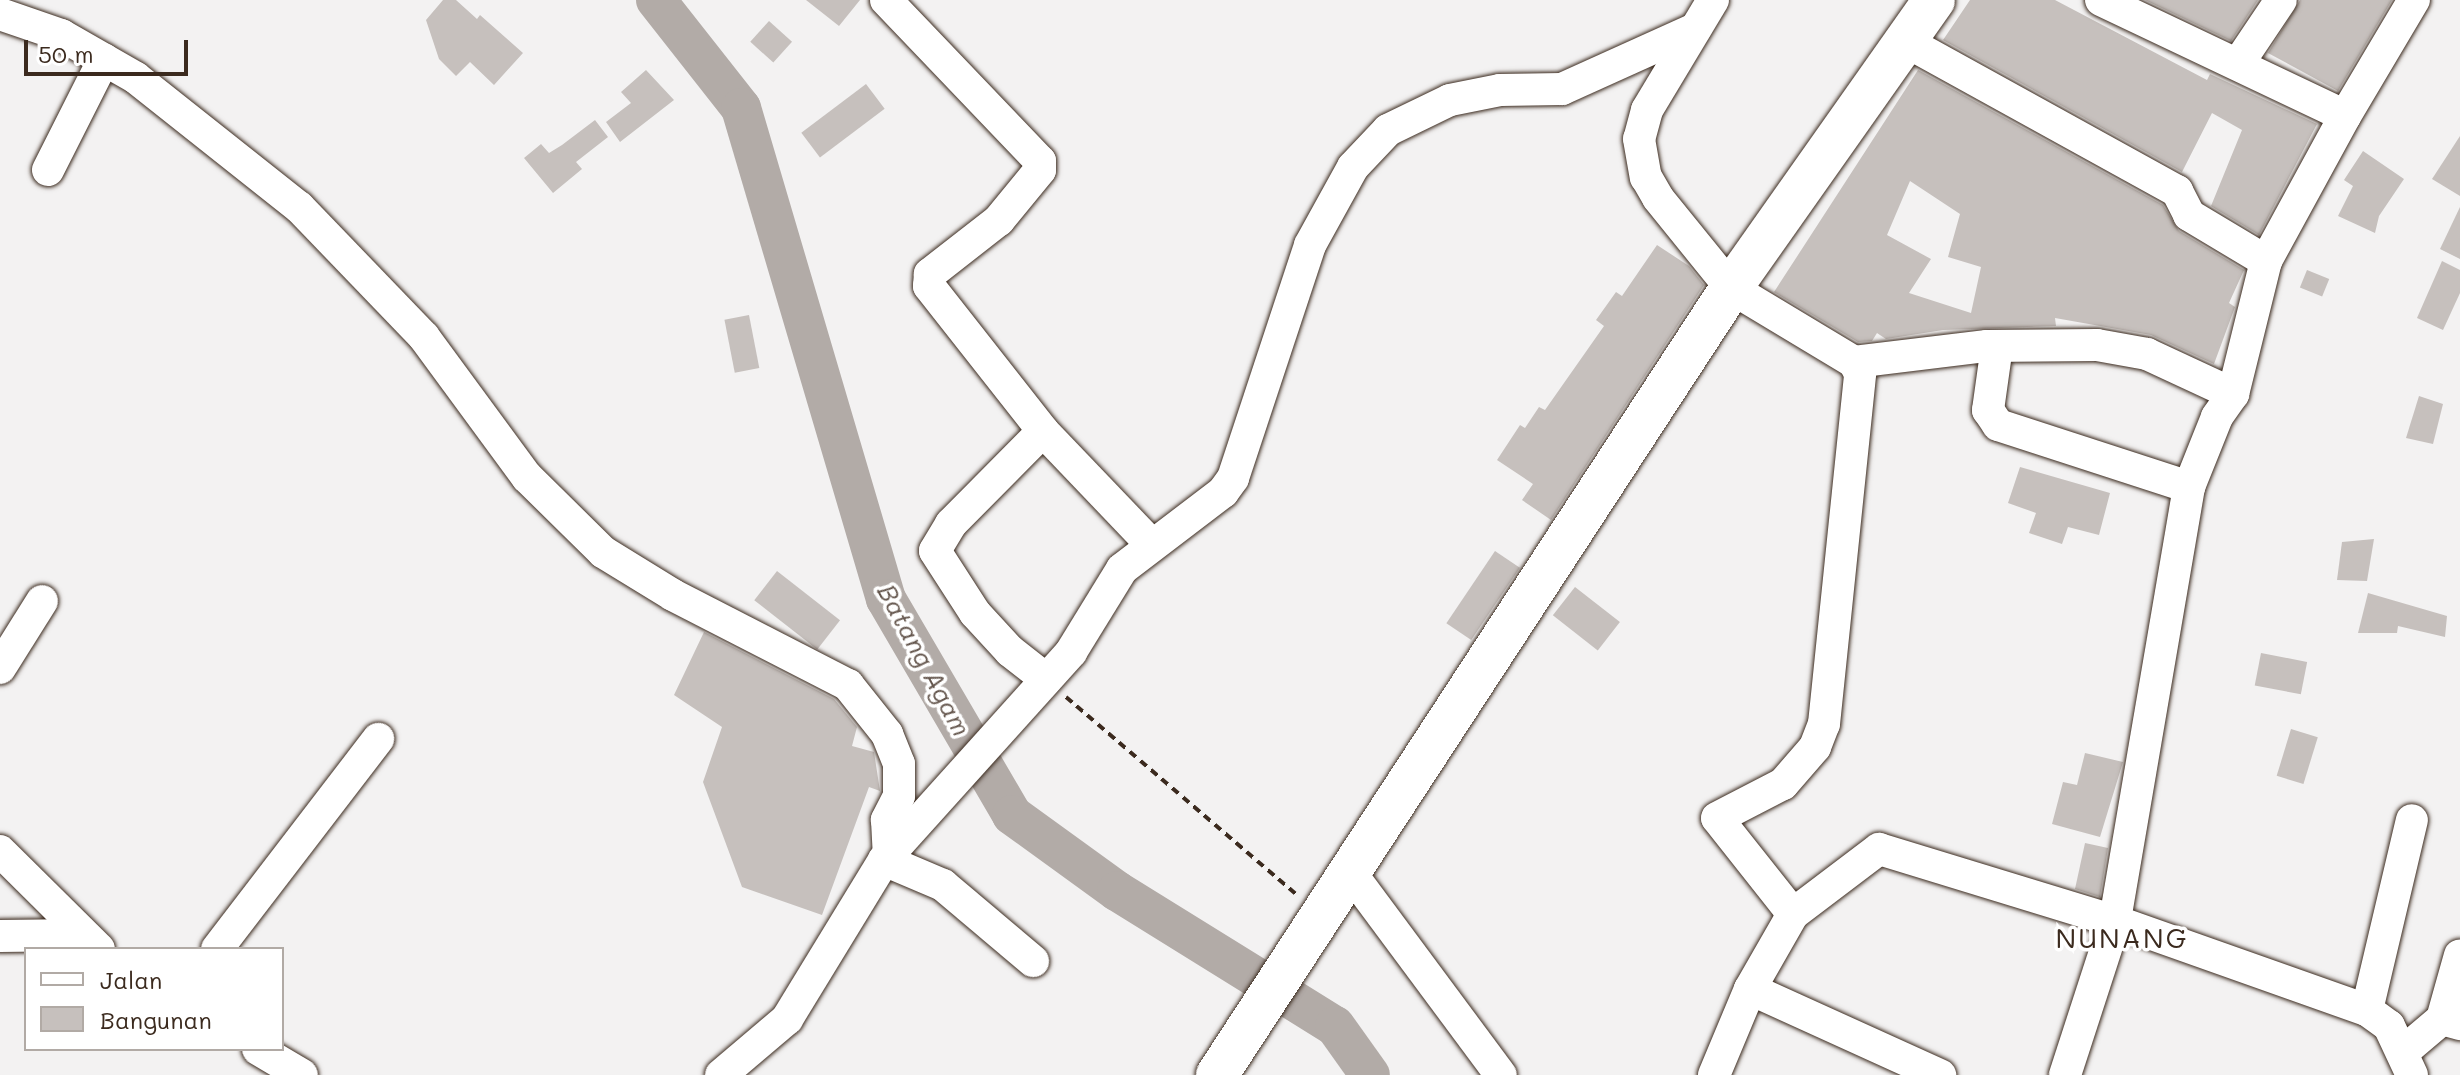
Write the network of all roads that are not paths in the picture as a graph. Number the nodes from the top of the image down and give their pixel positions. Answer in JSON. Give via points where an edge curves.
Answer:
{"nodes":[{"id":1,"x":886,"y":0,"type":"edge"},
{"id":2,"x":1713,"y":0,"type":"edge"},
{"id":3,"x":1934,"y":0,"type":"edge"},
{"id":4,"x":2101,"y":0,"type":"edge"},
{"id":5,"x":2281,"y":0,"type":"edge"},
{"id":6,"x":2414,"y":0,"type":"edge"},
{"id":7,"x":0,"y":14,"type":"edge"},
{"id":8,"x":1695,"y":29,"type":"junction"},
{"id":9,"x":1905,"y":41,"type":"junction"},
{"id":10,"x":104,"y":59,"type":"junction"},
{"id":11,"x":2240,"y":61,"type":"junction"},
{"id":12,"x":2345,"y":116,"type":"junction"},
{"id":13,"x":48,"y":170,"type":"dead end"},
{"id":14,"x":2266,"y":261,"type":"junction"},
{"id":15,"x":1731,"y":288,"type":"junction"},
{"id":16,"x":1997,"y":346,"type":"junction"},
{"id":17,"x":1854,"y":362,"type":"junction"},
{"id":18,"x":2233,"y":394,"type":"junction"},
{"id":19,"x":1043,"y":431,"type":"junction"},
{"id":20,"x":2189,"y":487,"type":"junction"},
{"id":21,"x":1151,"y":544,"type":"junction"},
{"id":22,"x":42,"y":601,"type":"dead end"},
{"id":23,"x":0,"y":668,"type":"edge"},
{"id":24,"x":1046,"y":679,"type":"junction"},
{"id":25,"x":378,"y":739,"type":"dead end"},
{"id":26,"x":2412,"y":820,"type":"dead end"},
{"id":27,"x":0,"y":851,"type":"edge"},
{"id":28,"x":887,"y":857,"type":"junction"},
{"id":29,"x":1350,"y":872,"type":"junction"},
{"id":30,"x":1793,"y":914,"type":"junction"},
{"id":31,"x":2115,"y":921,"type":"junction"},
{"id":32,"x":0,"y":936,"type":"edge"},
{"id":33,"x":90,"y":942,"type":"edge"},
{"id":34,"x":219,"y":947,"type":"edge"},
{"id":35,"x":2460,"y":955,"type":"edge"},
{"id":36,"x":1033,"y":961,"type":"dead end"},
{"id":37,"x":1750,"y":989,"type":"junction"},
{"id":38,"x":2367,"y":1010,"type":"junction"},
{"id":39,"x":2451,"y":1021,"type":"edge"},
{"id":40,"x":261,"y":1051,"type":"edge"},
{"id":41,"x":2407,"y":1064,"type":"edge"},
{"id":42,"x":1223,"y":1066,"type":"edge"},
{"id":43,"x":302,"y":1075,"type":"edge"},
{"id":44,"x":721,"y":1075,"type":"edge"},
{"id":45,"x":1501,"y":1075,"type":"edge"},
{"id":46,"x":1714,"y":1075,"type":"edge"},
{"id":47,"x":1940,"y":1075,"type":"edge"},
{"id":48,"x":2065,"y":1075,"type":"edge"}],
"edges":[{"from":1,"to":19,"type":"street","via":[[1040,161],[1040,170],[999,220],[930,274],[929,286]]},
{"from":2,"to":8,"type":"street"},
{"from":3,"to":9,"type":"main road"},
{"from":4,"to":11,"type":"street"},
{"from":5,"to":11,"type":"street"},
{"from":6,"to":12,"type":"street"},
{"from":7,"to":10,"type":"street","via":[[61,35]]},
{"from":8,"to":15,"type":"street","via":[[1647,110],[1639,139],[1646,177],[1658,198]]},
{"from":8,"to":21,"type":"street","via":[[1579,84],[1450,100],[1388,130],[1353,167],[1310,245],[1233,478],[1223,492]]},
{"from":9,"to":14,"type":"street","via":[[2177,191],[2189,215]]},
{"from":9,"to":15,"type":"main road"},
{"from":10,"to":13,"type":"street"},
{"from":10,"to":28,"type":"street","via":[[198,123],[299,207],[424,337],[527,477],[603,552],[673,595],[848,685],[887,734],[899,764],[899,796],[887,820]]},
{"from":11,"to":12,"type":"street"},
{"from":12,"to":14,"type":"street"},
{"from":14,"to":18,"type":"street"},
{"from":15,"to":17,"type":"street"},
{"from":15,"to":29,"type":"main road"},
{"from":16,"to":17,"type":"street"},
{"from":16,"to":18,"type":"street","via":[[2088,344],[2147,354]]},
{"from":16,"to":20,"type":"street","via":[[1988,410],[1998,425]]},
{"from":17,"to":30,"type":"street","via":[[1860,373],[1824,724],[1815,747],[1783,784],[1717,818]]},
{"from":18,"to":20,"type":"street","via":[[2217,417]]},
{"from":19,"to":21,"type":"street"},
{"from":19,"to":24,"type":"street","via":[[951,524],[935,551],[975,613],[1010,651]]},
{"from":20,"to":31,"type":"street"},
{"from":21,"to":24,"type":"street","via":[[1122,569],[1071,652]]},
{"from":22,"to":23,"type":"street"},
{"from":24,"to":28,"type":"street"},
{"from":25,"to":34,"type":"street"},
{"from":26,"to":38,"type":"street"},
{"from":27,"to":33,"type":"street"},
{"from":28,"to":36,"type":"street","via":[[943,885]]},
{"from":28,"to":44,"type":"street","via":[[787,1019]]},
{"from":29,"to":42,"type":"main road"},
{"from":29,"to":45,"type":"street"},
{"from":30,"to":31,"type":"street","via":[[1879,849]]},
{"from":30,"to":37,"type":"street"},
{"from":31,"to":38,"type":"street"},
{"from":31,"to":48,"type":"street"},
{"from":32,"to":33,"type":"street"},
{"from":35,"to":39,"type":"street"},
{"from":37,"to":46,"type":"street"},
{"from":37,"to":47,"type":"street"},
{"from":38,"to":41,"type":"street","via":[[2389,1026]]},
{"from":39,"to":41,"type":"street"},
{"from":40,"to":43,"type":"street"}]}
